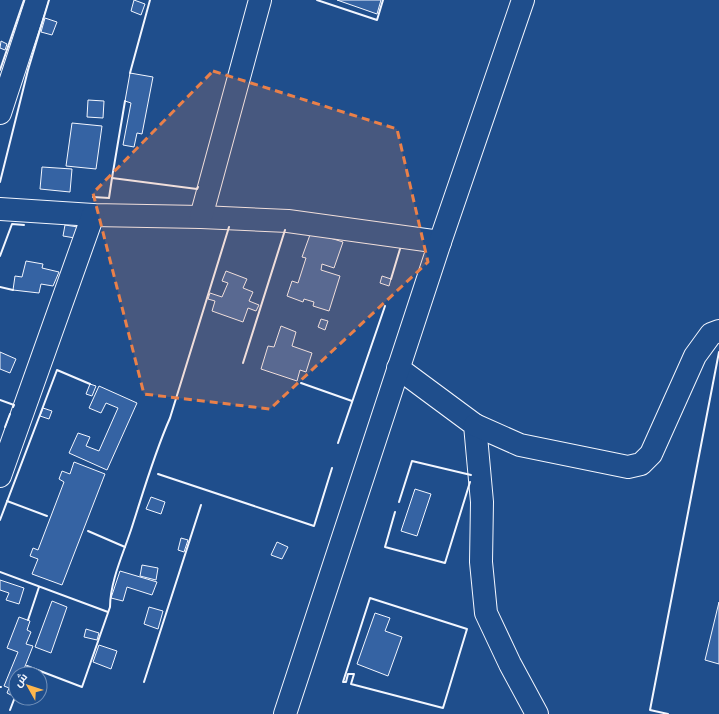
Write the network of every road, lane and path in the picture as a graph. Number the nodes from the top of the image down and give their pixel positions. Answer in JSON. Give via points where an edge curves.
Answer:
{"nodes":[{"id":1,"x":37,"y":0,"type":"edge"},
{"id":2,"x":260,"y":0,"type":"edge"},
{"id":3,"x":523,"y":0,"type":"edge"},
{"id":4,"x":0,"y":113,"type":"edge"},
{"id":5,"x":0,"y":209,"type":"edge"},
{"id":6,"x":93,"y":214,"type":"junction"},
{"id":7,"x":201,"y":217,"type":"junction"},
{"id":8,"x":440,"y":242,"type":"junction"},
{"id":9,"x":719,"y":331,"type":"edge"},
{"id":10,"x":398,"y":368,"type":"junction"},
{"id":11,"x":475,"y":425,"type":"junction"},
{"id":12,"x":0,"y":476,"type":"edge"},
{"id":13,"x":285,"y":714,"type":"edge"},
{"id":14,"x":537,"y":714,"type":"edge"}],
"edges":[{"from":1,"to":4,"type":"street"},
{"from":2,"to":7,"type":"street"},
{"from":3,"to":8,"type":"street"},
{"from":5,"to":6,"type":"street"},
{"from":6,"to":7,"type":"street"},
{"from":6,"to":12,"type":"street"},
{"from":7,"to":8,"type":"street","via":[[288,222]]},
{"from":8,"to":10,"type":"street"},
{"from":9,"to":11,"type":"street","via":[[711,334],[695,356],[651,454],[641,464],[628,467],[520,445]]},
{"from":10,"to":11,"type":"street"},
{"from":10,"to":13,"type":"street"},
{"from":11,"to":14,"type":"street","via":[[482,502],[481,562],[486,613]]}]}
